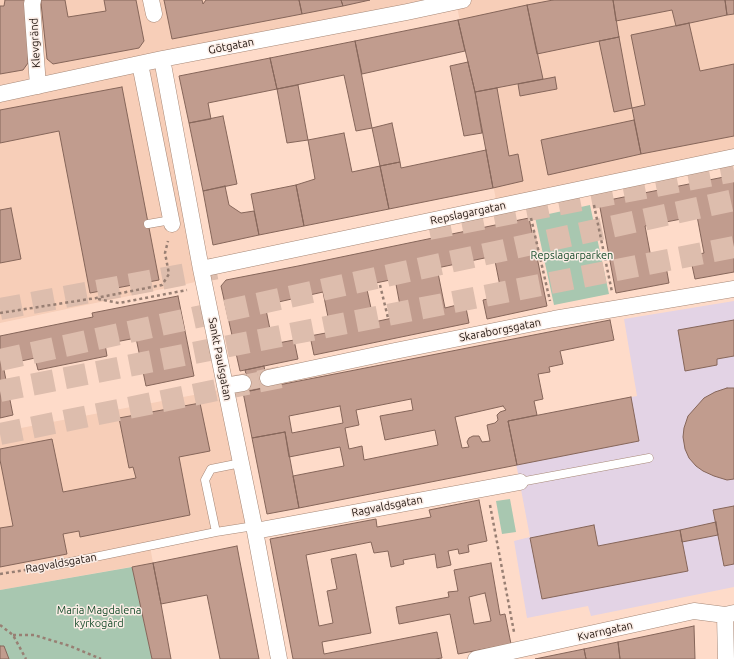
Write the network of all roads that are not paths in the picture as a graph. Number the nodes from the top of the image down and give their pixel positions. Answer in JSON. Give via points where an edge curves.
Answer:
{"nodes":[{"id":1,"x":33,"y":0,"type":"edge"},
{"id":2,"x":463,"y":0,"type":"edge"},
{"id":3,"x":406,"y":6,"type":"edge"},
{"id":4,"x":162,"y":59,"type":"junction"},
{"id":5,"x":140,"y":64,"type":"junction"},
{"id":6,"x":38,"y":86,"type":"junction"},
{"id":7,"x":0,"y":94,"type":"edge"},
{"id":8,"x":734,"y":157,"type":"edge"},
{"id":9,"x":172,"y":222,"type":"joint"},
{"id":10,"x":148,"y":224,"type":"dead end"},
{"id":11,"x":201,"y":269,"type":"junction"},
{"id":12,"x":734,"y":289,"type":"edge"},
{"id":13,"x":268,"y":378,"type":"tunnel mouth"},
{"id":14,"x":243,"y":383,"type":"tunnel mouth"},
{"id":15,"x":225,"y":386,"type":"junction"},
{"id":16,"x":649,"y":458,"type":"dead end"},
{"id":17,"x":241,"y":463,"type":"junction"},
{"id":18,"x":520,"y":482,"type":"joint"},
{"id":19,"x":254,"y":528,"type":"junction"},
{"id":20,"x":216,"y":532,"type":"junction"},
{"id":21,"x":56,"y":565,"type":"road end"},
{"id":22,"x":730,"y":614,"type":"edge"},
{"id":23,"x":279,"y":659,"type":"edge"},
{"id":24,"x":476,"y":659,"type":"edge"},
{"id":25,"x":726,"y":659,"type":"edge"}],
"edges":[{"from":1,"to":6,"type":"street","name":"Klevgränd"},
{"from":2,"to":3,"type":"street","name":"Götgatan"},
{"from":3,"to":4,"type":"street","name":"Götgatan"},
{"from":4,"to":5,"type":"street","name":"Götgatan"},
{"from":4,"to":11,"type":"street","name":"Sankt Paulsgatan"},
{"from":5,"to":6,"type":"street","name":"Götgatan"},
{"from":5,"to":9,"type":"street"},
{"from":6,"to":7,"type":"street","name":"Götgatan"},
{"from":8,"to":11,"type":"street","name":"Repslagargatan"},
{"from":9,"to":10,"type":"lane"},
{"from":11,"to":15,"type":"street","name":"Sankt Paulsgatan"},
{"from":12,"to":13,"type":"street","name":"Skaraborgsgatan","via":[[554,319]]},
{"from":14,"to":15,"type":"street"},
{"from":15,"to":17,"type":"street","name":"Sankt Paulsgatan"},
{"from":16,"to":18,"type":"lane"},
{"from":17,"to":19,"type":"street","name":"Sankt Paulsgatan"},
{"from":17,"to":20,"type":"lane","via":[[211,469],[205,480]]},
{"from":18,"to":19,"type":"street","name":"Ragvaldsgatan"},
{"from":19,"to":20,"type":"lane","name":"Ragvaldsgatan"},
{"from":19,"to":23,"type":"street","name":"Sankt Paulsgatan"},
{"from":20,"to":21,"type":"lane","name":"Ragvaldsgatan"},
{"from":22,"to":24,"type":"street","name":"Kvarngatan","via":[[694,611]]},
{"from":22,"to":25,"type":"street"}]}
